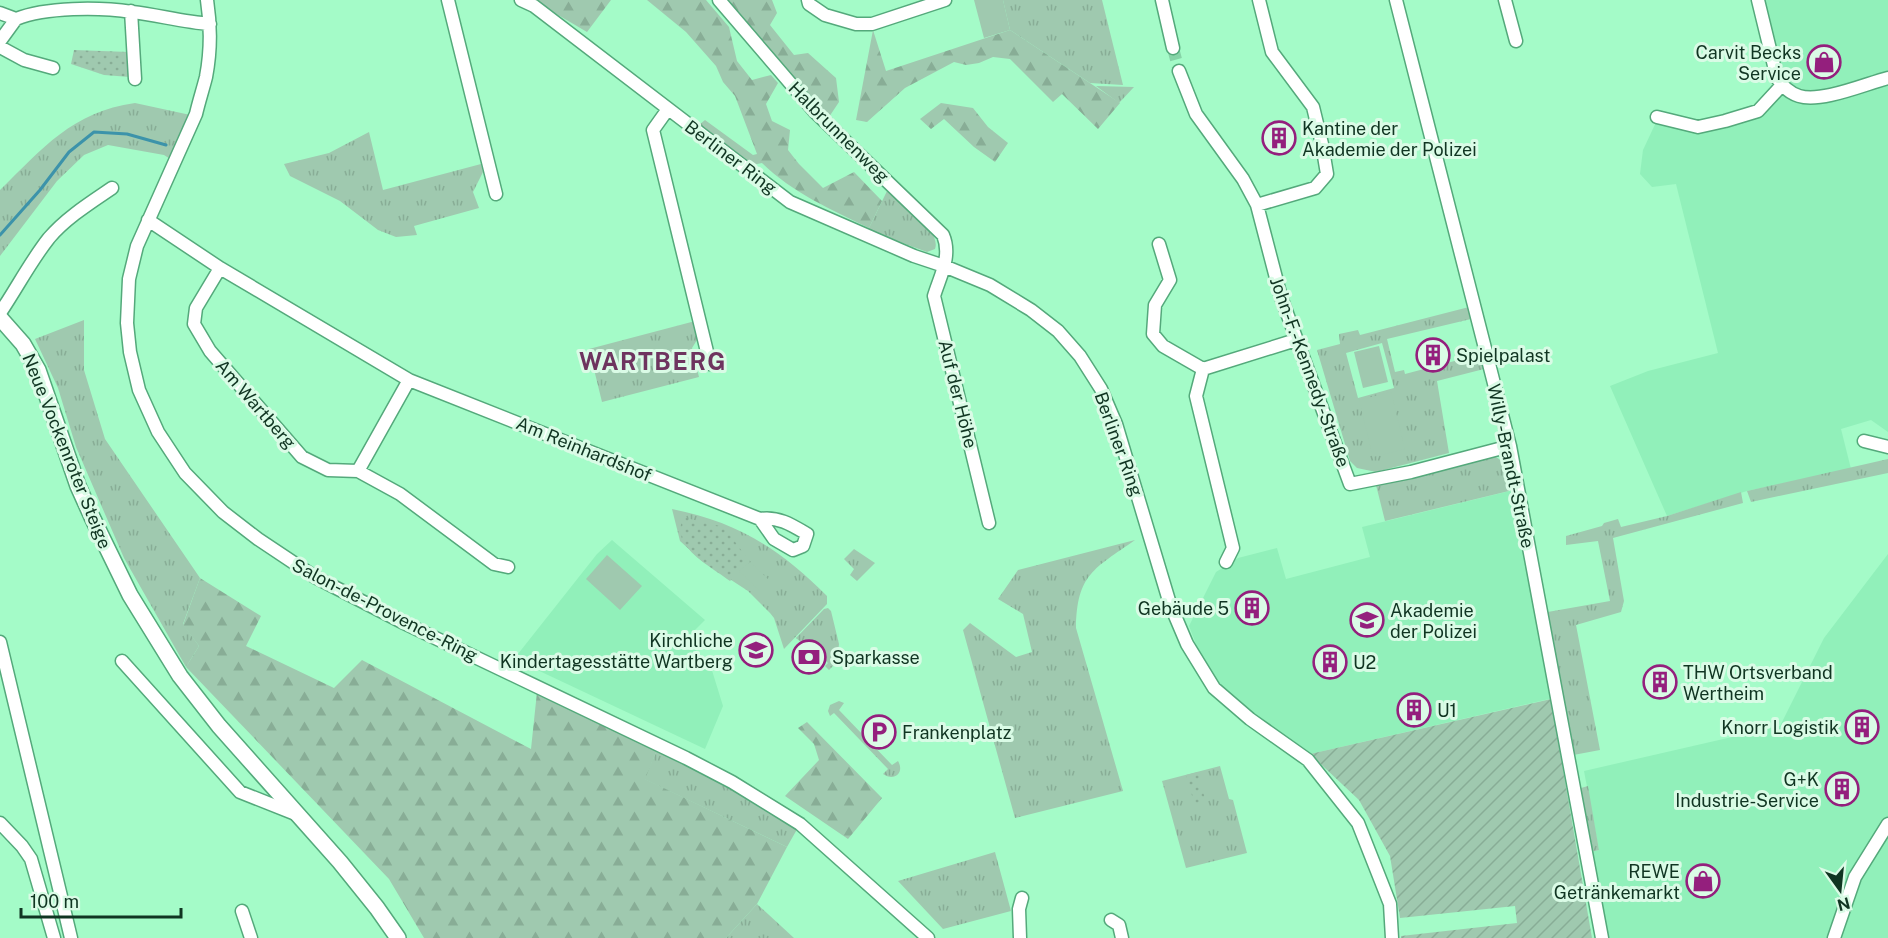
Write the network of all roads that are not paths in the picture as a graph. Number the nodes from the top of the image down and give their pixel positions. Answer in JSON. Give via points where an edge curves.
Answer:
{"nodes":[{"id":1,"x":207,"y":0,"type":"edge"},
{"id":2,"x":448,"y":0,"type":"edge"},
{"id":3,"x":521,"y":0,"type":"edge"},
{"id":4,"x":719,"y":0,"type":"edge"},
{"id":5,"x":808,"y":0,"type":"edge"},
{"id":6,"x":945,"y":0,"type":"edge"},
{"id":7,"x":1162,"y":0,"type":"edge"},
{"id":8,"x":1259,"y":0,"type":"edge"},
{"id":9,"x":1396,"y":0,"type":"edge"},
{"id":10,"x":1505,"y":0,"type":"edge"},
{"id":11,"x":1758,"y":0,"type":"edge"},
{"id":12,"x":131,"y":12,"type":"junction"},
{"id":13,"x":0,"y":13,"type":"edge"},
{"id":14,"x":16,"y":19,"type":"junction"},
{"id":15,"x":210,"y":24,"type":"junction"},
{"id":16,"x":0,"y":41,"type":"edge"},
{"id":17,"x":1516,"y":41,"type":"dead end"},
{"id":18,"x":0,"y":47,"type":"edge"},
{"id":19,"x":1173,"y":48,"type":"tunnel mouth"},
{"id":20,"x":53,"y":68,"type":"dead end"},
{"id":21,"x":1179,"y":71,"type":"tunnel mouth"},
{"id":22,"x":1888,"y":78,"type":"edge"},
{"id":23,"x":135,"y":79,"type":"dead end"},
{"id":24,"x":1782,"y":85,"type":"junction"},
{"id":25,"x":668,"y":108,"type":"junction"},
{"id":26,"x":1658,"y":117,"type":"dead end"},
{"id":27,"x":112,"y":188,"type":"dead end"},
{"id":28,"x":496,"y":194,"type":"dead end"},
{"id":29,"x":1257,"y":205,"type":"junction"},
{"id":30,"x":148,"y":220,"type":"junction"},
{"id":31,"x":1159,"y":244,"type":"dead end"},
{"id":32,"x":944,"y":266,"type":"junction"},
{"id":33,"x":220,"y":268,"type":"junction"},
{"id":34,"x":0,"y":313,"type":"edge"},
{"id":35,"x":0,"y":318,"type":"edge"},
{"id":36,"x":1296,"y":340,"type":"junction"},
{"id":37,"x":710,"y":364,"type":"dead end"},
{"id":38,"x":1203,"y":369,"type":"junction"},
{"id":39,"x":409,"y":380,"type":"junction"},
{"id":40,"x":1864,"y":441,"type":"dead end"},
{"id":41,"x":1510,"y":446,"type":"junction"},
{"id":42,"x":1888,"y":447,"type":"edge"},
{"id":43,"x":358,"y":471,"type":"junction"},
{"id":44,"x":760,"y":519,"type":"dead end"},
{"id":45,"x":989,"y":523,"type":"dead end"},
{"id":46,"x":1226,"y":562,"type":"dead end"},
{"id":47,"x":508,"y":567,"type":"dead end"},
{"id":48,"x":0,"y":642,"type":"edge"},
{"id":49,"x":122,"y":661,"type":"dead end"},
{"id":50,"x":302,"y":817,"type":"junction"},
{"id":51,"x":0,"y":823,"type":"edge"},
{"id":52,"x":1888,"y":824,"type":"edge"},
{"id":53,"x":1022,"y":898,"type":"dead end"},
{"id":54,"x":242,"y":911,"type":"dead end"},
{"id":55,"x":1111,"y":920,"type":"dead end"},
{"id":56,"x":71,"y":936,"type":"edge"},
{"id":57,"x":54,"y":938,"type":"edge"},
{"id":58,"x":251,"y":938,"type":"edge"},
{"id":59,"x":398,"y":938,"type":"edge"},
{"id":60,"x":928,"y":938,"type":"edge"},
{"id":61,"x":1020,"y":938,"type":"edge"},
{"id":62,"x":1122,"y":938,"type":"edge"},
{"id":63,"x":1392,"y":938,"type":"edge"},
{"id":64,"x":1602,"y":938,"type":"edge"},
{"id":65,"x":1834,"y":938,"type":"edge"}],
"edges":[{"from":1,"to":15,"type":"street","name":"Salon-de-Provence-Ring"},
{"from":2,"to":28,"type":"street"},
{"from":3,"to":25,"type":"street","name":"Berliner Ring"},
{"from":4,"to":32,"type":"street","name":"Halbrunnenweg","via":[[815,112],[943,235],[947,244]]},
{"from":5,"to":6,"type":"street","via":[[825,15],[856,24],[872,24]]},
{"from":7,"to":19,"type":"street"},
{"from":8,"to":29,"type":"street","via":[[1272,52],[1313,107],[1327,174],[1316,188]]},
{"from":9,"to":41,"type":"street","name":"Willy-Brandt-Straße"},
{"from":10,"to":17,"type":"street"},
{"from":11,"to":24,"type":"street"},
{"from":12,"to":14,"type":"street","via":[[44,12]]},
{"from":12,"to":15,"type":"street"},
{"from":12,"to":23,"type":"street"},
{"from":13,"to":14,"type":"street"},
{"from":14,"to":16,"type":"street"},
{"from":15,"to":30,"type":"street","name":"Salon-de-Provence-Ring","via":[[210,50],[196,114]]},
{"from":18,"to":20,"type":"street","via":[[24,60]]},
{"from":21,"to":29,"type":"street","name":"John-F.-Kennedy-Straße","via":[[1196,114]]},
{"from":22,"to":24,"type":"street","via":[[1821,97],[1800,96]]},
{"from":24,"to":26,"type":"street","via":[[1758,111],[1698,128]]},
{"from":25,"to":32,"type":"street","name":"Berliner Ring","via":[[790,202]]},
{"from":25,"to":37,"type":"street","name":"Berliner Ring","via":[[653,130]]},
{"from":27,"to":34,"type":"street","via":[[80,209],[51,236]]},
{"from":29,"to":36,"type":"street","name":"John-F.-Kennedy-Straße"},
{"from":30,"to":33,"type":"street","name":"Am Reinhardshof"},
{"from":30,"to":60,"type":"street","name":"Salon-de-Provence-Ring","via":[[136,246],[126,323],[139,390],[158,432],[185,473],[223,512],[315,577],[732,782],[800,824]]},
{"from":31,"to":38,"type":"street","via":[[1170,280],[1155,305],[1154,334],[1163,346]]},
{"from":32,"to":45,"type":"street","name":"Auf der Höhe","via":[[934,296]]},
{"from":32,"to":63,"type":"street","name":"Berliner Ring","via":[[1012,297],[1058,331],[1080,356],[1101,389],[1116,424],[1170,604],[1187,644],[1214,688],[1308,760],[1358,823],[1390,904]]},
{"from":33,"to":39,"type":"street","name":"Am Reinhardshof"},
{"from":33,"to":43,"type":"street","name":"Am Wartberg","via":[[196,308],[194,324],[210,351],[302,457],[328,470]]},
{"from":35,"to":50,"type":"main road","name":"Neue Vockenroter Steige","via":[[23,344],[38,370],[78,486],[130,595],[219,726]]},
{"from":36,"to":38,"type":"street"},
{"from":36,"to":41,"type":"street","name":"John-F.-Kennedy-Straße","via":[[1350,484]]},
{"from":38,"to":46,"type":"street","via":[[1196,396],[1233,548]]},
{"from":39,"to":43,"type":"street"},
{"from":39,"to":44,"type":"street","name":"Am Reinhardshof"},
{"from":40,"to":42,"type":"street"},
{"from":41,"to":64,"type":"street","name":"Willy-Brandt-Straße"},
{"from":43,"to":47,"type":"street","name":"Am Wartberg","via":[[400,494],[494,564]]},
{"from":48,"to":56,"type":"street"},
{"from":49,"to":50,"type":"street","name":"Neue Vockenroter Steige","via":[[240,792]]},
{"from":50,"to":59,"type":"main road","name":"Neue Vockenroter Steige"},
{"from":51,"to":57,"type":"street","via":[[31,860]]},
{"from":52,"to":65,"type":"street","via":[[1855,877]]},
{"from":53,"to":61,"type":"street","via":[[1018,909]]},
{"from":54,"to":58,"type":"street"},
{"from":55,"to":62,"type":"street","via":[[1119,925]]},
{"from":56,"to":57,"type":"street"}]}
